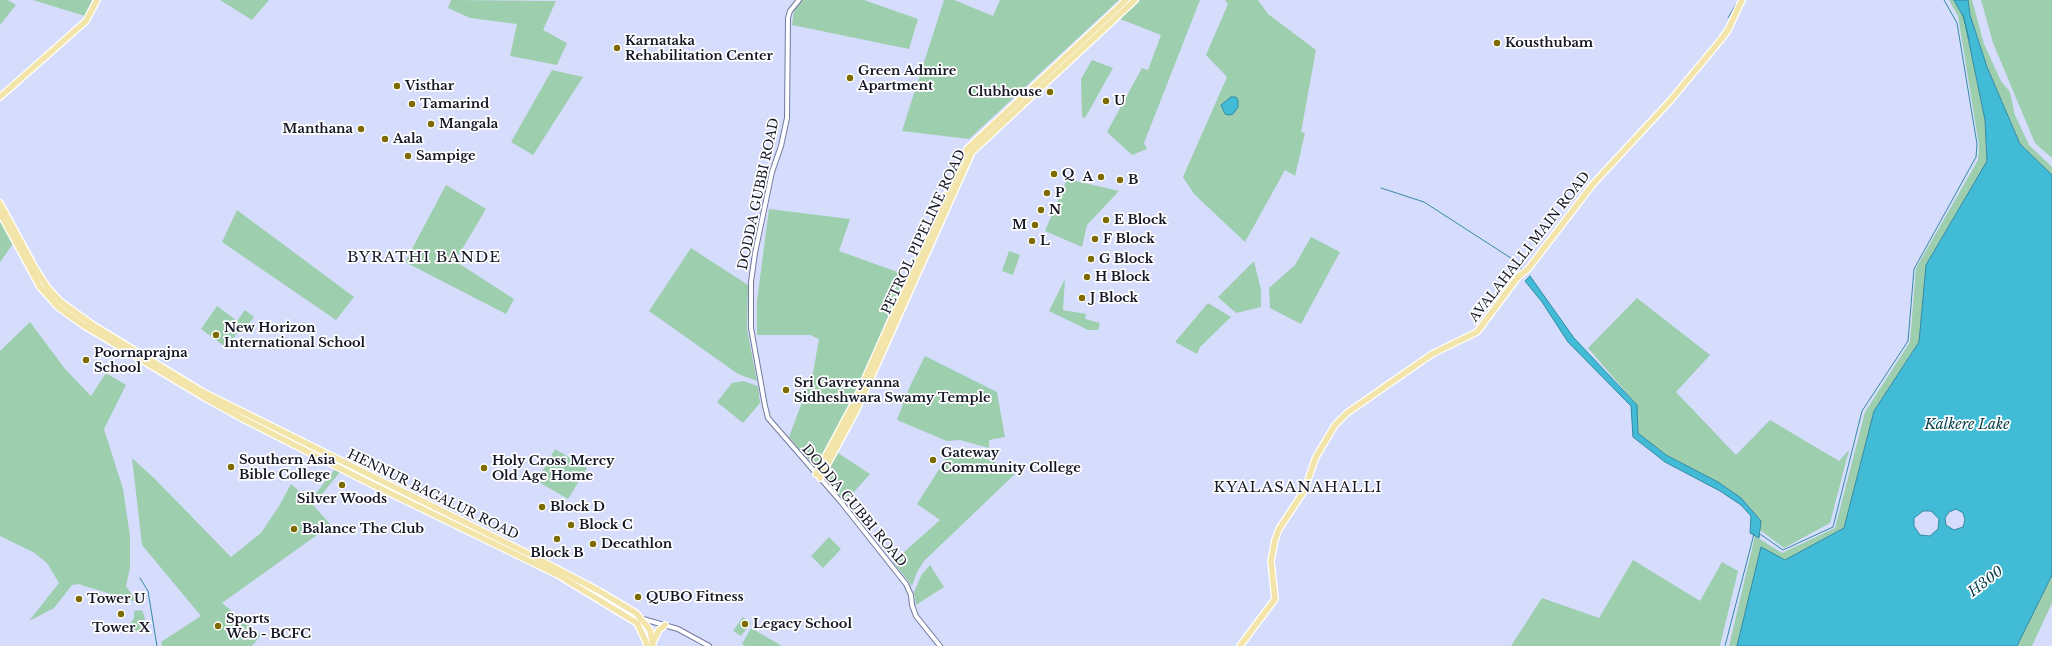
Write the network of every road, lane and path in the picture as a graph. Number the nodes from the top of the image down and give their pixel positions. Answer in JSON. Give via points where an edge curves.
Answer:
{"nodes":[{"id":1,"x":97,"y":0,"type":"edge"},
{"id":2,"x":799,"y":0,"type":"edge"},
{"id":3,"x":1126,"y":0,"type":"edge"},
{"id":4,"x":1134,"y":0,"type":"edge"},
{"id":5,"x":1742,"y":0,"type":"edge"},
{"id":6,"x":0,"y":97,"type":"edge"},
{"id":7,"x":0,"y":203,"type":"edge"},
{"id":8,"x":0,"y":213,"type":"edge"},
{"id":9,"x":91,"y":327,"type":"junction"},
{"id":10,"x":888,"y":329,"type":"junction"},
{"id":11,"x":247,"y":418,"type":"junction"},
{"id":12,"x":818,"y":476,"type":"junction"},
{"id":13,"x":643,"y":620,"type":"junction"},
{"id":14,"x":637,"y":623,"type":"junction"},
{"id":15,"x":665,"y":625,"type":"junction"},
{"id":16,"x":653,"y":645,"type":"edge"},
{"id":17,"x":647,"y":646,"type":"edge"},
{"id":18,"x":709,"y":646,"type":"edge"},
{"id":19,"x":940,"y":646,"type":"edge"},
{"id":20,"x":1240,"y":646,"type":"edge"}],
"edges":[{"from":1,"to":6,"type":"main road","via":[[86,21]]},
{"from":2,"to":12,"type":"street","name":"DODDA GUBBI ROAD","via":[[788,18],[787,118],[782,146],[772,172],[755,253],[751,282],[751,328],[768,418]]},
{"from":3,"to":10,"type":"main road","name":"PETROL PIPELINE ROAD","via":[[967,149]]},
{"from":4,"to":10,"type":"main road","name":"PETROL PIPELINE ROAD","via":[[972,152]]},
{"from":5,"to":20,"type":"main road","name":"AVALAHALLI MAIN ROAD","via":[[1728,30],[1719,42],[1670,101],[1593,184],[1477,332],[1432,354],[1347,413],[1334,425],[1316,457],[1304,491],[1275,540],[1271,562],[1275,599]]},
{"from":7,"to":9,"type":"main road","name":"HENNUR BAGALUR ROAD","via":[[48,288]]},
{"from":8,"to":9,"type":"main road","name":"HENNUR BAGALUR ROAD","via":[[40,287],[58,306]]},
{"from":9,"to":11,"type":"main road","name":"HENNUR BAGALUR ROAD","via":[[198,394]]},
{"from":10,"to":12,"type":"main road","name":"PETROL PIPELINE ROAD","via":[[850,425]]},
{"from":11,"to":13,"type":"main road","name":"HENNUR BAGALUR ROAD","via":[[529,554],[605,595],[636,613]]},
{"from":11,"to":14,"type":"main road","name":"HENNUR BAGALUR ROAD","via":[[365,481],[558,575]]},
{"from":12,"to":19,"type":"street","name":"DODDA GUBBI ROAD","via":[[906,584],[916,616]]},
{"from":13,"to":14,"type":"street"},
{"from":13,"to":15,"type":"street"},
{"from":13,"to":16,"type":"main road","name":"HENNUR BAGALUR ROAD","via":[[650,630]]},
{"from":14,"to":17,"type":"main road"},
{"from":15,"to":16,"type":"main road","via":[[659,630]]},
{"from":15,"to":18,"type":"street","via":[[685,632]]}]}
